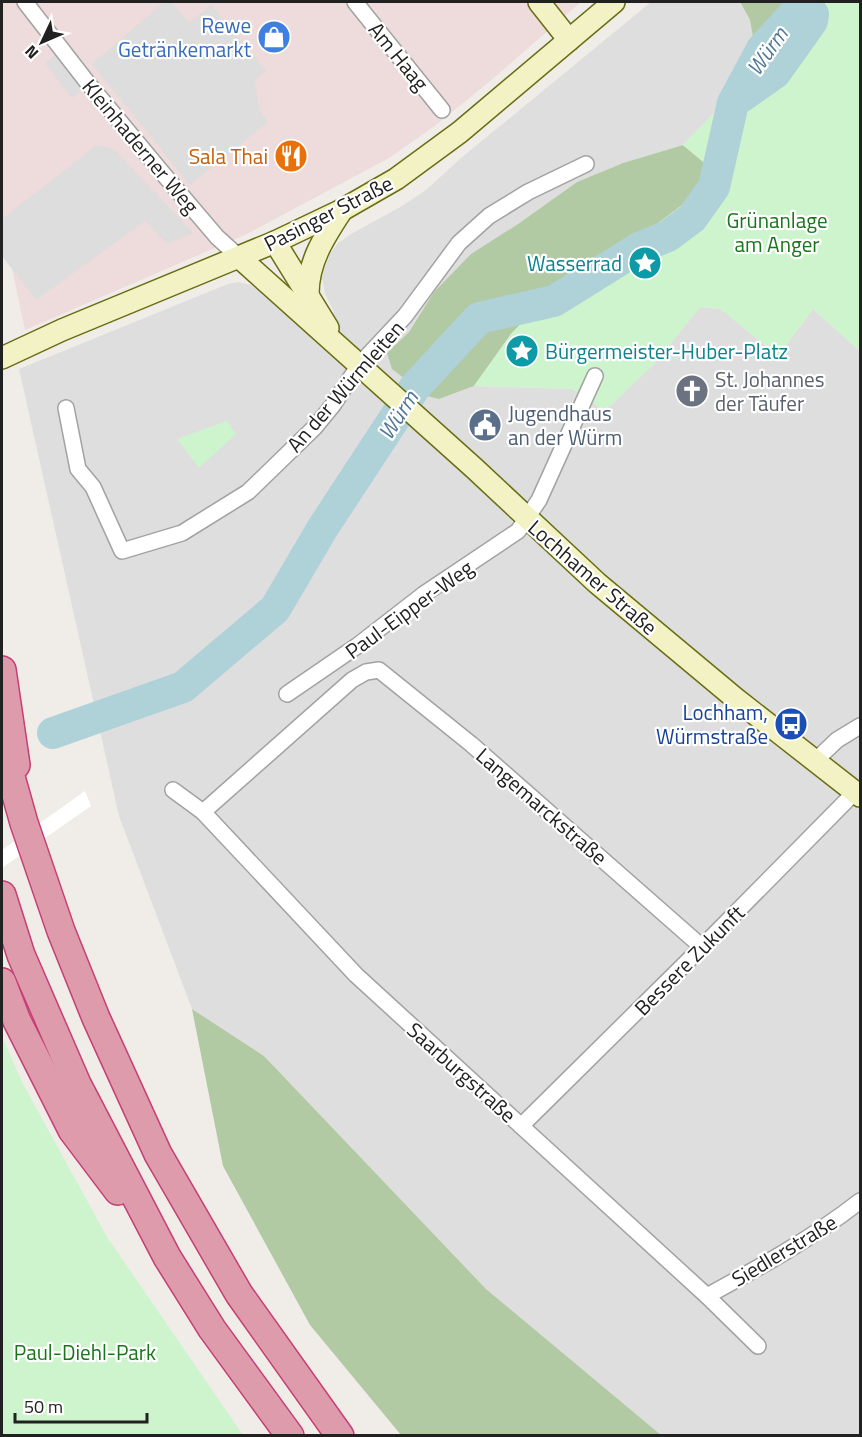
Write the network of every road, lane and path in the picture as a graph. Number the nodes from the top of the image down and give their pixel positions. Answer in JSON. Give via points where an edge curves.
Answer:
{"nodes":[{"id":1,"x":25,"y":2,"type":"edge"},
{"id":2,"x":355,"y":2,"type":"edge"},
{"id":3,"x":539,"y":2,"type":"edge"},
{"id":4,"x":614,"y":2,"type":"edge"},
{"id":5,"x":569,"y":40,"type":"junction"},
{"id":6,"x":442,"y":110,"type":"dead end"},
{"id":7,"x":586,"y":164,"type":"dead end"},
{"id":8,"x":342,"y":210,"type":"junction"},
{"id":9,"x":275,"y":242,"type":"junction"},
{"id":10,"x":240,"y":258,"type":"junction"},
{"id":11,"x":308,"y":294,"type":"junction"},
{"id":12,"x":337,"y":344,"type":"junction"},
{"id":13,"x":2,"y":358,"type":"edge"},
{"id":14,"x":359,"y":365,"type":"junction"},
{"id":15,"x":595,"y":376,"type":"dead end"},
{"id":16,"x":66,"y":408,"type":"dead end"},
{"id":17,"x":526,"y":519,"type":"junction"},
{"id":18,"x":2,"y":670,"type":"edge"},
{"id":19,"x":379,"y":670,"type":"joint"},
{"id":20,"x":287,"y":694,"type":"dead end"},
{"id":21,"x":861,"y":726,"type":"edge"},
{"id":22,"x":2,"y":746,"type":"edge"},
{"id":23,"x":815,"y":761,"type":"junction"},
{"id":24,"x":173,"y":790,"type":"dead end"},
{"id":25,"x":858,"y":794,"type":"edge"},
{"id":26,"x":203,"y":812,"type":"junction"},
{"id":27,"x":24,"y":823,"type":"junction"},
{"id":28,"x":2,"y":895,"type":"edge"},
{"id":29,"x":702,"y":947,"type":"junction"},
{"id":30,"x":2,"y":982,"type":"edge"},
{"id":31,"x":521,"y":1126,"type":"junction"},
{"id":32,"x":861,"y":1201,"type":"edge"},
{"id":33,"x":167,"y":1257,"type":"junction"},
{"id":34,"x":706,"y":1296,"type":"junction"},
{"id":35,"x":758,"y":1346,"type":"dead end"},
{"id":36,"x":290,"y":1436,"type":"edge"},
{"id":37,"x":340,"y":1436,"type":"edge"}],
"edges":[{"from":1,"to":10,"type":"street","name":"Kleinhaderner Weg","via":[[217,237]]},
{"from":2,"to":6,"type":"street","name":"Am Haag"},
{"from":3,"to":5,"type":"street"},
{"from":4,"to":5,"type":"street","name":"Pasinger Straße"},
{"from":5,"to":8,"type":"street","name":"Pasinger Straße","via":[[427,157]]},
{"from":7,"to":14,"type":"street","name":"An der Würmleiten","via":[[528,192],[481,222],[459,243],[405,316]]},
{"from":8,"to":9,"type":"street","name":"Pasinger Straße"},
{"from":8,"to":11,"type":"street","via":[[311,265]]},
{"from":9,"to":10,"type":"street","name":"Pasinger Straße"},
{"from":9,"to":11,"type":"street","name":"Lochhamer Straße"},
{"from":10,"to":12,"type":"street","name":"Lochhamer Straße"},
{"from":10,"to":13,"type":"street","name":"Pasinger Straße"},
{"from":11,"to":12,"type":"street","name":"Lochhamer Straße"},
{"from":12,"to":14,"type":"street","name":"Lochhamer Straße"},
{"from":14,"to":16,"type":"street","name":"An der Würmleiten","via":[[315,427],[248,492],[183,533],[122,551],[93,487],[78,469]]},
{"from":14,"to":17,"type":"street","name":"Lochhamer Straße"},
{"from":15,"to":17,"type":"street","name":"Paul-Eipper-Weg","via":[[539,500]]},
{"from":17,"to":20,"type":"street","name":"Paul-Eipper-Weg","via":[[510,537]]},
{"from":17,"to":23,"type":"street","name":"Lochhamer Straße","via":[[651,629]]},
{"from":18,"to":27,"type":"highway"},
{"from":19,"to":26,"type":"street","name":"Paul-Eipper-Weg","via":[[352,680]]},
{"from":19,"to":29,"type":"street","name":"Langemarckstraße","via":[[471,744]]},
{"from":21,"to":23,"type":"street","via":[[837,740]]},
{"from":22,"to":27,"type":"highway"},
{"from":23,"to":25,"type":"street","name":"Lochhamer Straße"},
{"from":24,"to":26,"type":"street","name":"Saarburgstraße"},
{"from":25,"to":29,"type":"street","name":"Bessere Zukunft"},
{"from":26,"to":31,"type":"street","name":"Saarburgstraße","via":[[356,975]]},
{"from":27,"to":37,"type":"highway","via":[[96,1018],[158,1154],[239,1294]]},
{"from":28,"to":33,"type":"highway","via":[[21,955],[77,1084]]},
{"from":29,"to":31,"type":"street","name":"Bessere Zukunft"},
{"from":30,"to":33,"type":"highway","via":[[17,1021],[72,1130]]},
{"from":31,"to":34,"type":"street","name":"Saarburgstraße"},
{"from":32,"to":34,"type":"street","name":"Siedlerstraße","via":[[778,1257]]},
{"from":33,"to":36,"type":"highway","via":[[212,1329]]},
{"from":34,"to":35,"type":"street","name":"Saarburgstraße"}]}
